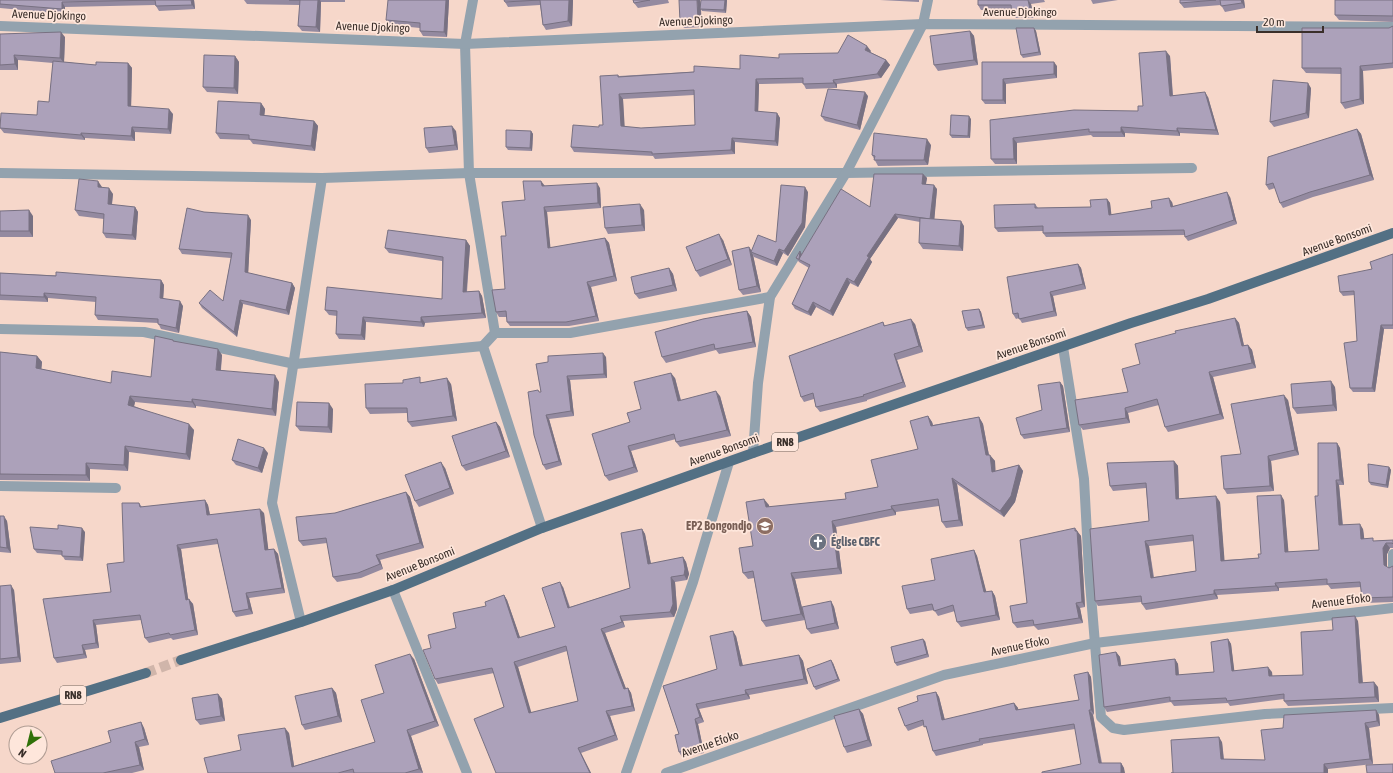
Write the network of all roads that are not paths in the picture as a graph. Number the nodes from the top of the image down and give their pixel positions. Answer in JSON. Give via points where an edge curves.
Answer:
{"nodes":[{"id":1,"x":473,"y":0,"type":"edge"},
{"id":2,"x":928,"y":0,"type":"edge"},
{"id":3,"x":923,"y":24,"type":"junction"},
{"id":4,"x":0,"y":26,"type":"edge"},
{"id":5,"x":1393,"y":27,"type":"edge"},
{"id":6,"x":465,"y":44,"type":"junction"},
{"id":7,"x":1192,"y":168,"type":"dead end"},
{"id":8,"x":0,"y":173,"type":"edge"},
{"id":9,"x":468,"y":173,"type":"junction"},
{"id":10,"x":846,"y":173,"type":"junction"},
{"id":11,"x":322,"y":178,"type":"junction"},
{"id":12,"x":1393,"y":234,"type":"edge"},
{"id":13,"x":770,"y":297,"type":"junction"},
{"id":14,"x":0,"y":329,"type":"edge"},
{"id":15,"x":495,"y":333,"type":"junction"},
{"id":16,"x":483,"y":346,"type":"junction"},
{"id":17,"x":1063,"y":347,"type":"junction"},
{"id":18,"x":294,"y":364,"type":"junction"},
{"id":19,"x":753,"y":453,"type":"junction"},
{"id":20,"x":729,"y":462,"type":"junction"},
{"id":21,"x":0,"y":486,"type":"edge"},
{"id":22,"x":116,"y":488,"type":"dead end"},
{"id":23,"x":542,"y":528,"type":"junction"},
{"id":24,"x":1393,"y":554,"type":"edge"},
{"id":25,"x":1393,"y":567,"type":"edge"},
{"id":26,"x":393,"y":590,"type":"junction"},
{"id":27,"x":1393,"y":608,"type":"edge"},
{"id":28,"x":302,"y":622,"type":"junction"},
{"id":29,"x":1095,"y":643,"type":"junction"},
{"id":30,"x":181,"y":660,"type":"tunnel mouth"},
{"id":31,"x":146,"y":673,"type":"tunnel mouth"},
{"id":32,"x":1393,"y":708,"type":"edge"},
{"id":33,"x":0,"y":718,"type":"edge"},
{"id":34,"x":467,"y":773,"type":"edge"},
{"id":35,"x":626,"y":773,"type":"edge"},
{"id":36,"x":666,"y":773,"type":"edge"}],
"edges":[{"from":1,"to":6,"type":"street"},
{"from":2,"to":3,"type":"street"},
{"from":3,"to":5,"type":"street","name":"Avenue Djokingo"},
{"from":3,"to":6,"type":"street","name":"Avenue Djokingo"},
{"from":3,"to":10,"type":"street"},
{"from":4,"to":6,"type":"street","name":"Avenue Djokingo"},
{"from":6,"to":9,"type":"street"},
{"from":7,"to":10,"type":"street"},
{"from":8,"to":11,"type":"street"},
{"from":9,"to":10,"type":"street"},
{"from":9,"to":11,"type":"street"},
{"from":9,"to":15,"type":"street"},
{"from":10,"to":13,"type":"street"},
{"from":11,"to":18,"type":"street"},
{"from":12,"to":17,"type":"main road","name":"Avenue Bonsomi","number":"RN8"},
{"from":13,"to":15,"type":"street","via":[[570,333]]},
{"from":13,"to":19,"type":"street","via":[[758,383]]},
{"from":14,"to":18,"type":"street","via":[[144,332]]},
{"from":15,"to":16,"type":"street"},
{"from":16,"to":18,"type":"street"},
{"from":16,"to":23,"type":"street"},
{"from":17,"to":19,"type":"main road","name":"Avenue Bonsomi","number":"RN8"},
{"from":17,"to":29,"type":"street","via":[[1084,479]]},
{"from":18,"to":28,"type":"street","via":[[272,503]]},
{"from":19,"to":20,"type":"main road","name":"Avenue Bonsomi","number":"RN8"},
{"from":20,"to":23,"type":"main road","name":"Avenue Bonsomi","number":"RN8"},
{"from":20,"to":35,"type":"street","via":[[693,582]]},
{"from":21,"to":22,"type":"street"},
{"from":23,"to":26,"type":"main road","name":"Avenue Bonsomi","number":"RN8"},
{"from":24,"to":25,"type":"street"},
{"from":26,"to":28,"type":"main road","name":"Avenue Bonsomi","number":"RN8"},
{"from":26,"to":34,"type":"street"},
{"from":27,"to":29,"type":"street","name":"Avenue Efoko"},
{"from":28,"to":30,"type":"main road","name":"Avenue Bonsomi","number":"RN8"},
{"from":29,"to":32,"type":"street","via":[[1101,717],[1113,728],[1124,730],[1265,714]]},
{"from":29,"to":36,"type":"street","name":"Avenue Efoko","via":[[944,675]]},
{"from":31,"to":33,"type":"main road","number":"RN8"}]}
